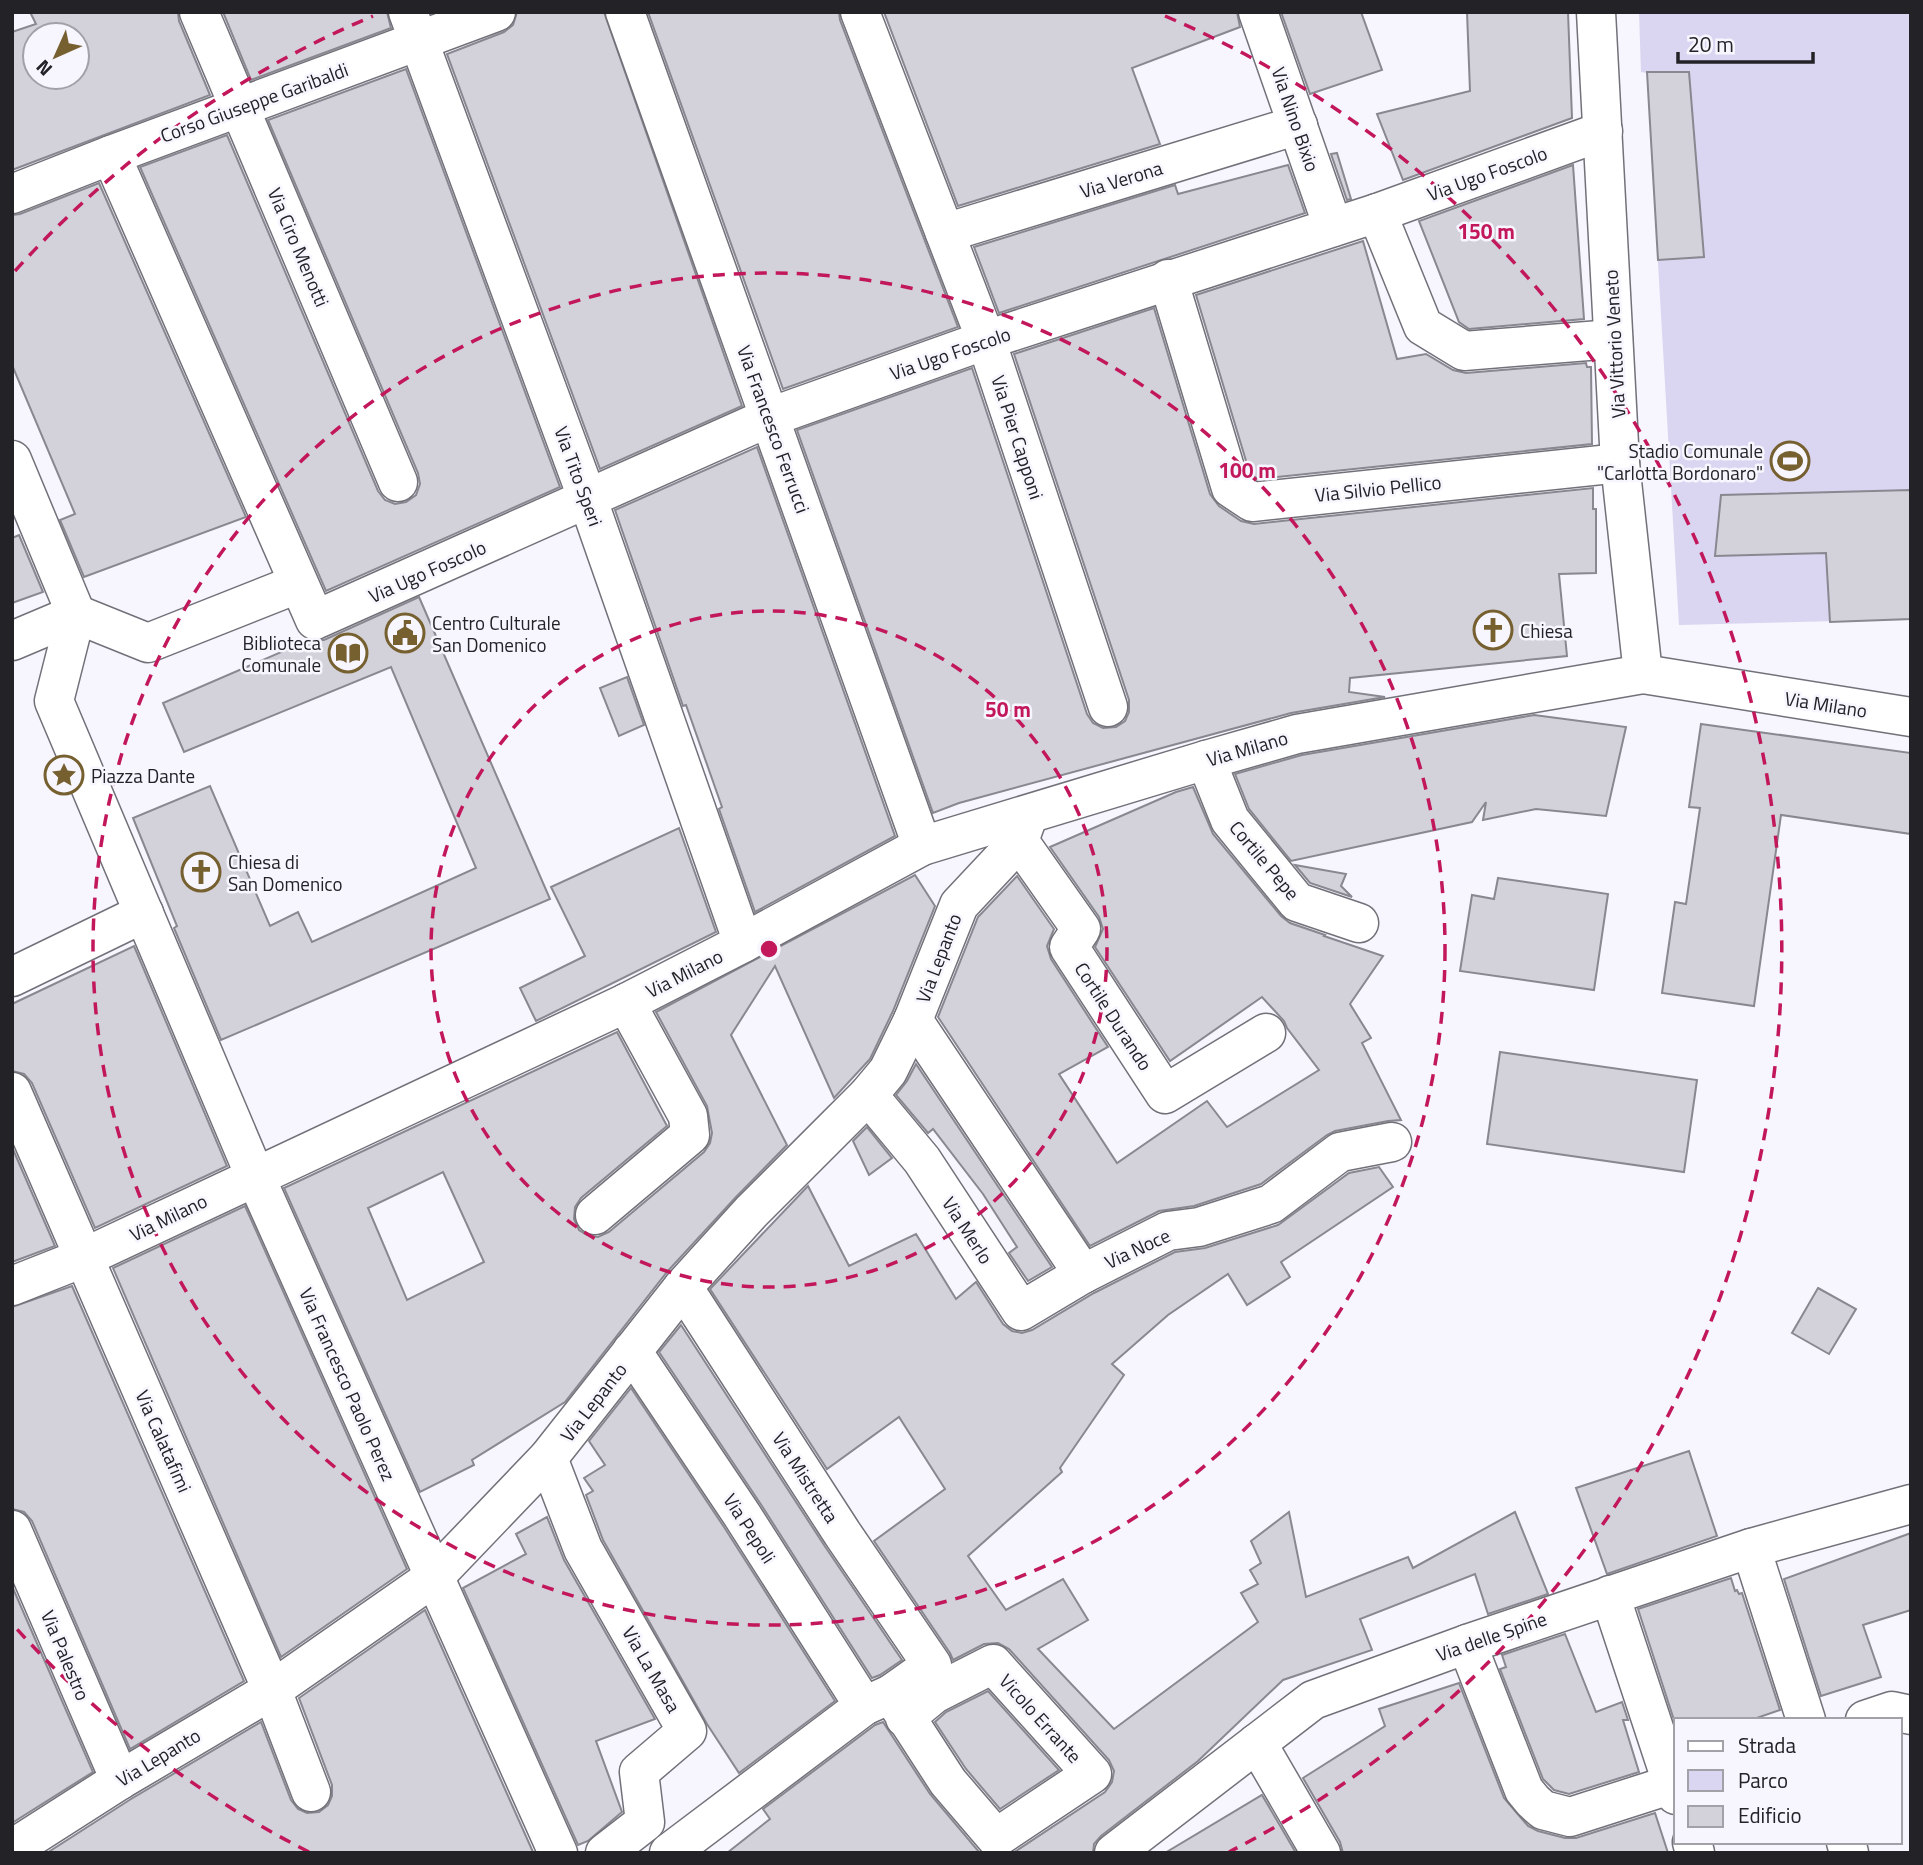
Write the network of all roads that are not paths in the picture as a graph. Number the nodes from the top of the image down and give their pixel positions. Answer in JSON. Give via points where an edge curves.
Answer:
{"nodes":[{"id":1,"x":199,"y":12,"type":"edge"},
{"id":2,"x":496,"y":12,"type":"edge"},
{"id":3,"x":625,"y":12,"type":"edge"},
{"id":4,"x":860,"y":12,"type":"edge"},
{"id":5,"x":1258,"y":12,"type":"edge"},
{"id":6,"x":1596,"y":12,"type":"edge"},
{"id":7,"x":413,"y":26,"type":"edge"},
{"id":8,"x":241,"y":107,"type":"junction"},
{"id":9,"x":1298,"y":125,"type":"junction"},
{"id":10,"x":1603,"y":131,"type":"junction"},
{"id":11,"x":111,"y":155,"type":"junction"},
{"id":12,"x":12,"y":194,"type":"edge"},
{"id":13,"x":1377,"y":213,"type":"junction"},
{"id":14,"x":1333,"y":227,"type":"junction"},
{"id":15,"x":945,"y":233,"type":"junction"},
{"id":16,"x":1168,"y":279,"type":"junction"},
{"id":17,"x":1613,"y":339,"type":"junction"},
{"id":18,"x":986,"y":340,"type":"junction"},
{"id":19,"x":770,"y":417,"type":"junction"},
{"id":20,"x":12,"y":460,"type":"edge"},
{"id":21,"x":1620,"y":463,"type":"junction"},
{"id":22,"x":398,"y":482,"type":"dead end"},
{"id":23,"x":588,"y":500,"type":"junction"},
{"id":24,"x":298,"y":584,"type":"junction"},
{"id":25,"x":76,"y":614,"type":"junction"},
{"id":26,"x":12,"y":641,"type":"edge"},
{"id":27,"x":1643,"y":674,"type":"junction"},
{"id":28,"x":1108,"y":707,"type":"dead end"},
{"id":29,"x":1911,"y":717,"type":"edge"},
{"id":30,"x":1206,"y":760,"type":"junction"},
{"id":31,"x":1023,"y":828,"type":"junction"},
{"id":32,"x":922,"y":846,"type":"junction"},
{"id":33,"x":144,"y":913,"type":"junction"},
{"id":34,"x":1359,"y":923,"type":"dead end"},
{"id":35,"x":743,"y":943,"type":"junction"},
{"id":36,"x":12,"y":977,"type":"edge"},
{"id":37,"x":626,"y":1003,"type":"junction"},
{"id":38,"x":913,"y":1020,"type":"junction"},
{"id":39,"x":1265,"y":1033,"type":"dead end"},
{"id":40,"x":12,"y":1092,"type":"edge"},
{"id":41,"x":868,"y":1095,"type":"junction"},
{"id":42,"x":1392,"y":1142,"type":"dead end"},
{"id":43,"x":255,"y":1176,"type":"junction"},
{"id":44,"x":595,"y":1215,"type":"dead end"},
{"id":45,"x":83,"y":1258,"type":"junction"},
{"id":46,"x":1083,"y":1274,"type":"junction"},
{"id":47,"x":12,"y":1286,"type":"edge"},
{"id":48,"x":683,"y":1287,"type":"junction"},
{"id":49,"x":632,"y":1352,"type":"junction"},
{"id":50,"x":548,"y":1458,"type":"junction"},
{"id":51,"x":1911,"y":1504,"type":"edge"},
{"id":52,"x":12,"y":1530,"type":"edge"},
{"id":53,"x":1751,"y":1548,"type":"junction"},
{"id":54,"x":434,"y":1577,"type":"junction"},
{"id":55,"x":1610,"y":1595,"type":"junction"},
{"id":56,"x":1467,"y":1644,"type":"junction"},
{"id":57,"x":932,"y":1665,"type":"joint"},
{"id":58,"x":272,"y":1690,"type":"junction"},
{"id":59,"x":887,"y":1706,"type":"junction"},
{"id":60,"x":1911,"y":1715,"type":"edge"},
{"id":61,"x":1805,"y":1718,"type":"edge"},
{"id":62,"x":1871,"y":1718,"type":"edge"},
{"id":63,"x":1257,"y":1743,"type":"junction"},
{"id":64,"x":120,"y":1780,"type":"junction"},
{"id":65,"x":1674,"y":1784,"type":"edge"},
{"id":66,"x":1674,"y":1787,"type":"edge"},
{"id":67,"x":311,"y":1793,"type":"dead end"},
{"id":68,"x":12,"y":1849,"type":"edge"},
{"id":69,"x":558,"y":1853,"type":"edge"},
{"id":70,"x":605,"y":1853,"type":"edge"},
{"id":71,"x":669,"y":1853,"type":"edge"},
{"id":72,"x":1114,"y":1853,"type":"edge"},
{"id":73,"x":1321,"y":1853,"type":"edge"}],
"edges":[{"from":1,"to":8,"type":"street","name":"Via Ciro Menotti"},
{"from":2,"to":7,"type":"street","name":"Corso Giuseppe Garibaldi"},
{"from":3,"to":19,"type":"street","name":"Via Francesco Ferrucci"},
{"from":4,"to":15,"type":"street","name":"Via Pier Capponi"},
{"from":5,"to":9,"type":"street","name":"Via Nino Bixio"},
{"from":6,"to":10,"type":"street","name":"Via Vittorio Veneto"},
{"from":7,"to":8,"type":"street","name":"Corso Giuseppe Garibaldi"},
{"from":7,"to":23,"type":"street","name":"Via Tito Speri"},
{"from":8,"to":11,"type":"street","name":"Corso Giuseppe Garibaldi"},
{"from":8,"to":22,"type":"street","name":"Via Ciro Menotti"},
{"from":9,"to":14,"type":"street","name":"Via Nino Bixio"},
{"from":9,"to":15,"type":"street","name":"Via Verona"},
{"from":10,"to":13,"type":"street","name":"Via Ugo Foscolo"},
{"from":10,"to":17,"type":"street","name":"Via Vittorio Veneto"},
{"from":11,"to":12,"type":"street","name":"Corso Giuseppe Garibaldi"},
{"from":11,"to":24,"type":"street"},
{"from":13,"to":14,"type":"street","name":"Via Ugo Foscolo"},
{"from":13,"to":17,"type":"street","via":[[1423,326],[1464,351]]},
{"from":14,"to":16,"type":"street","name":"Via Ugo Foscolo"},
{"from":15,"to":18,"type":"street","name":"Via Pier Capponi"},
{"from":16,"to":18,"type":"street","name":"Via Ugo Foscolo"},
{"from":16,"to":21,"type":"street","name":"Via Silvio Pellico","via":[[1231,488],[1252,502]]},
{"from":17,"to":21,"type":"street","name":"Via Vittorio Veneto"},
{"from":18,"to":19,"type":"street","name":"Via Ugo Foscolo"},
{"from":18,"to":28,"type":"street","name":"Via Pier Capponi"},
{"from":19,"to":23,"type":"street","name":"Via Ugo Foscolo"},
{"from":19,"to":32,"type":"street","name":"Via Francesco Ferrucci"},
{"from":20,"to":25,"type":"street"},
{"from":21,"to":27,"type":"street","name":"Via Vittorio Veneto"},
{"from":23,"to":24,"type":"street","name":"Via Ugo Foscolo","via":[[315,620]]},
{"from":23,"to":35,"type":"street","name":"Via Tito Speri"},
{"from":24,"to":25,"type":"street","via":[[148,643]]},
{"from":25,"to":26,"type":"street"},
{"from":25,"to":33,"type":"street","via":[[54,701]]},
{"from":27,"to":29,"type":"street","name":"Via Milano"},
{"from":27,"to":30,"type":"street","name":"Via Milano","via":[[1297,734]]},
{"from":30,"to":31,"type":"street","name":"Via Milano"},
{"from":30,"to":34,"type":"street","name":"Cortile Pepe","via":[[1230,820],[1297,902]]},
{"from":31,"to":32,"type":"street","name":"Via Milano"},
{"from":31,"to":38,"type":"street","name":"Via Lepanto","via":[[959,905]]},
{"from":31,"to":39,"type":"street","name":"Cortile Durando","via":[[1081,929],[1069,947],[1166,1094]]},
{"from":32,"to":35,"type":"street","name":"Via Milano"},
{"from":33,"to":36,"type":"street"},
{"from":33,"to":43,"type":"street","name":"Via Francesco Paolo Perez"},
{"from":35,"to":37,"type":"street","name":"Via Milano"},
{"from":37,"to":43,"type":"street","name":"Via Milano"},
{"from":37,"to":44,"type":"street","name":"Via Milano","via":[[688,1116],[690,1135]]},
{"from":38,"to":41,"type":"street","name":"Via Lepanto","via":[[888,1071]]},
{"from":38,"to":46,"type":"street","name":"Via Noce"},
{"from":40,"to":45,"type":"street","name":"Via Calatafimi"},
{"from":41,"to":46,"type":"street","name":"Via Merlo","via":[[922,1160],[1021,1311]]},
{"from":41,"to":48,"type":"street","name":"Via Lepanto"},
{"from":42,"to":46,"type":"street","name":"Via Noce","via":[[1340,1152],[1271,1205],[1199,1227],[1168,1231]]},
{"from":43,"to":45,"type":"street","name":"Via Milano"},
{"from":43,"to":54,"type":"street","name":"Via Francesco Paolo Perez"},
{"from":45,"to":47,"type":"street","name":"Via Milano"},
{"from":45,"to":58,"type":"street","name":"Via Calatafimi"},
{"from":48,"to":49,"type":"street","name":"Via Lepanto"},
{"from":48,"to":57,"type":"street","name":"Via Mistretta"},
{"from":49,"to":50,"type":"street","name":"Via Lepanto"},
{"from":49,"to":59,"type":"street","name":"Via Pepoli","via":[[742,1515]]},
{"from":50,"to":54,"type":"street","name":"Via Lepanto"},
{"from":50,"to":70,"type":"street","name":"Via La Masa","via":[[583,1549],[687,1731],[639,1772],[645,1822]]},
{"from":51,"to":53,"type":"street","name":"Via delle Spine"},
{"from":52,"to":64,"type":"street","name":"Via Palestro"},
{"from":53,"to":55,"type":"street","name":"Via delle Spine"},
{"from":53,"to":61,"type":"street"},
{"from":54,"to":58,"type":"street","name":"Via Lepanto"},
{"from":54,"to":69,"type":"street","name":"Via Francesco Paolo Perez"},
{"from":55,"to":56,"type":"street","name":"Via delle Spine"},
{"from":55,"to":65,"type":"street"},
{"from":56,"to":63,"type":"street","name":"Via delle Spine","via":[[1313,1700]]},
{"from":56,"to":66,"type":"street","via":[[1524,1790],[1543,1810],[1570,1817]]},
{"from":57,"to":59,"type":"street","name":"Vicolo Errante"},
{"from":58,"to":64,"type":"street","name":"Via Lepanto"},
{"from":58,"to":67,"type":"street","name":"Via Calatafimi"},
{"from":59,"to":59,"type":"street","name":"Vicolo Errante","via":[[996,1838],[1092,1774],[993,1664],[934,1694]]},
{"from":59,"to":71,"type":"street","name":"Vicolo Errante"},
{"from":60,"to":62,"type":"street","via":[[1892,1711]]},
{"from":63,"to":72,"type":"street","name":"Via delle Spine"},
{"from":63,"to":73,"type":"street"},
{"from":64,"to":68,"type":"street","name":"Via Lepanto"}]}
